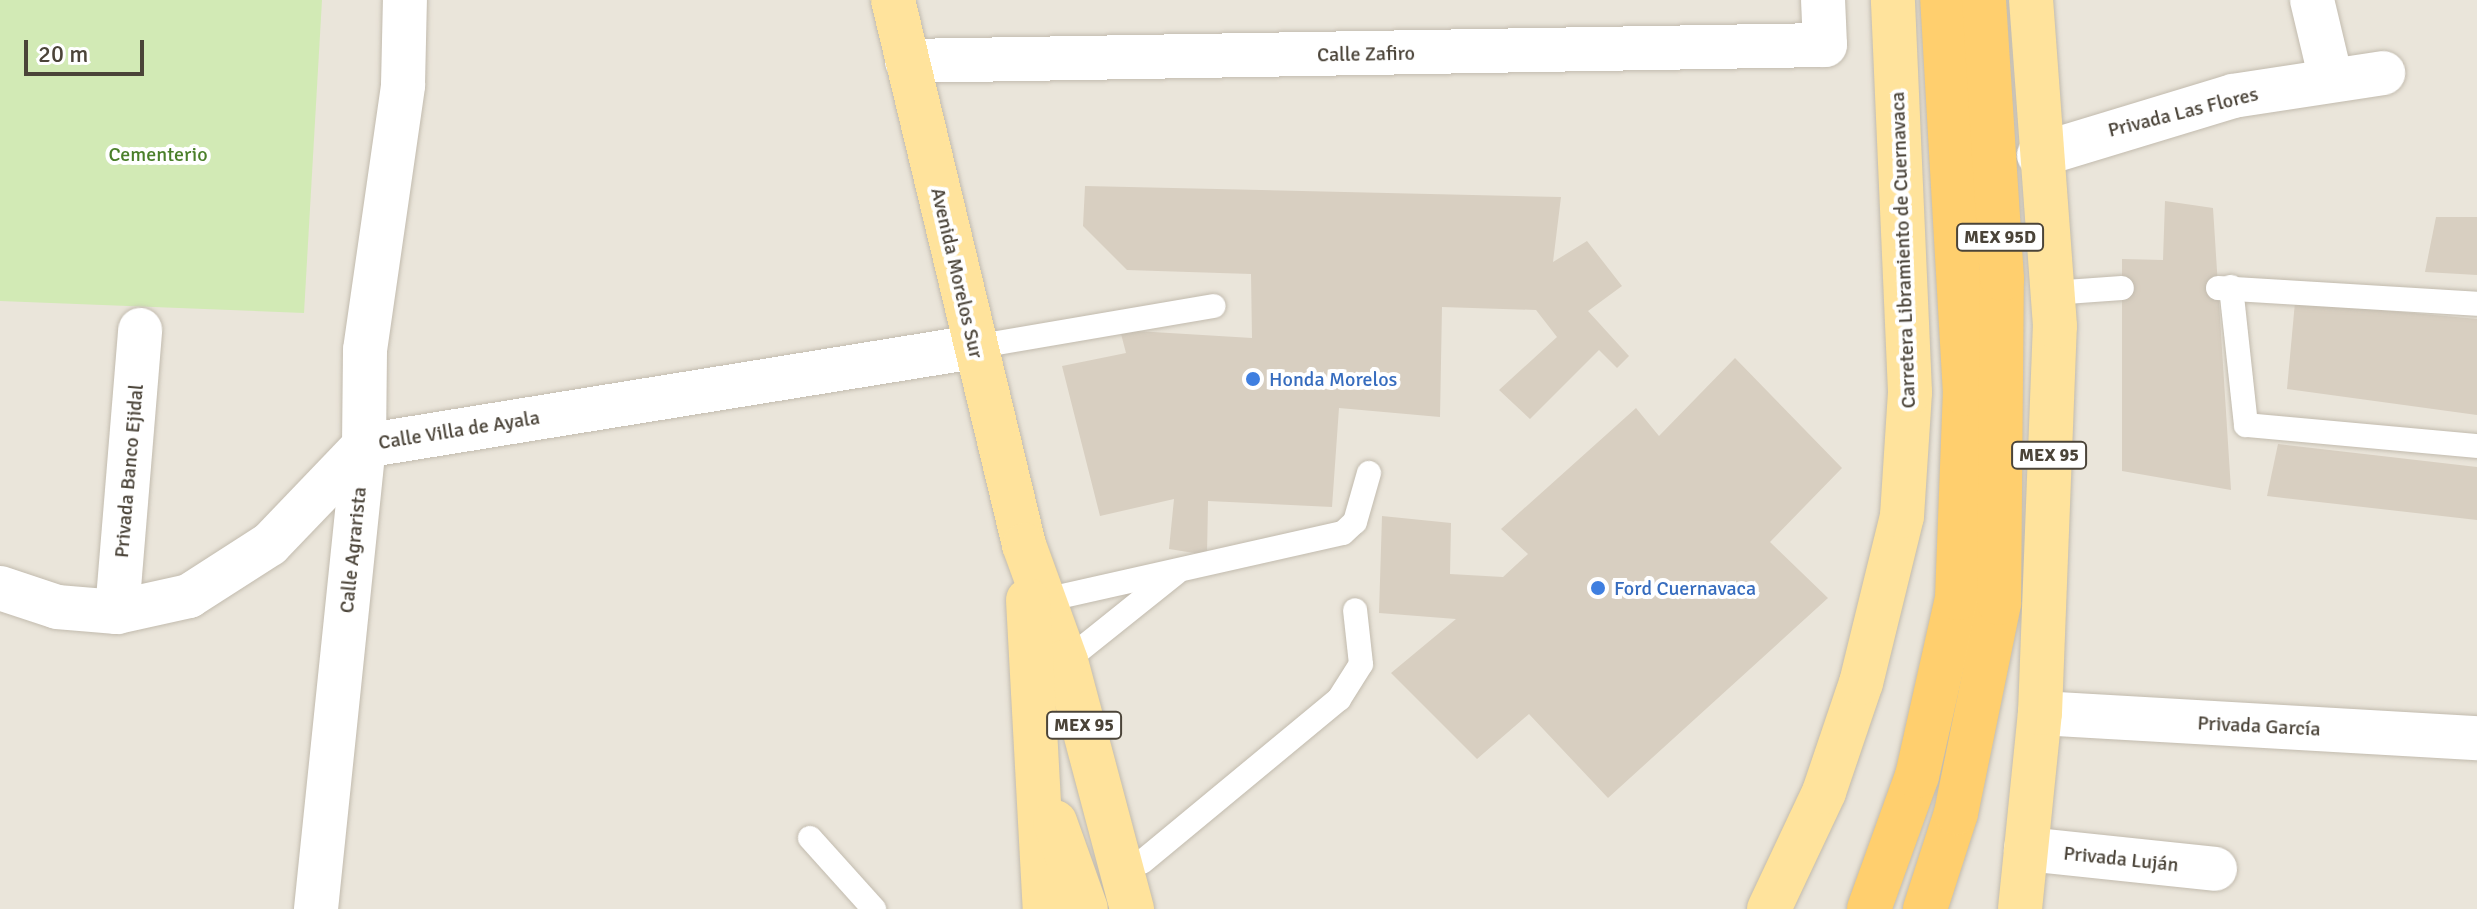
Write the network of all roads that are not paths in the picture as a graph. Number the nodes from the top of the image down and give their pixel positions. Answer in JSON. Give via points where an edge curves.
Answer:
{"nodes":[{"id":1,"x":405,"y":0,"type":"edge"},
{"id":2,"x":893,"y":0,"type":"edge"},
{"id":3,"x":1823,"y":0,"type":"edge"},
{"id":4,"x":1893,"y":0,"type":"edge"},
{"id":5,"x":1942,"y":0,"type":"edge"},
{"id":6,"x":1984,"y":0,"type":"edge"},
{"id":7,"x":2031,"y":0,"type":"edge"},
{"id":8,"x":2312,"y":0,"type":"edge"},
{"id":9,"x":907,"y":61,"type":"junction"},
{"id":10,"x":2383,"y":73,"type":"dead end"},
{"id":11,"x":2331,"y":80,"type":"junction"},
{"id":12,"x":2039,"y":155,"type":"junction"},
{"id":13,"x":2122,"y":288,"type":"dead end"},
{"id":14,"x":2052,"y":293,"type":"junction"},
{"id":15,"x":2477,"y":304,"type":"edge"},
{"id":16,"x":1214,"y":306,"type":"dead end"},
{"id":17,"x":140,"y":330,"type":"dead end"},
{"id":18,"x":974,"y":347,"type":"junction"},
{"id":19,"x":364,"y":446,"type":"junction"},
{"id":20,"x":2477,"y":446,"type":"edge"},
{"id":21,"x":1981,"y":469,"type":"junction"},
{"id":22,"x":1369,"y":473,"type":"dead end"},
{"id":23,"x":1024,"y":545,"type":"junction"},
{"id":24,"x":1185,"y":567,"type":"junction"},
{"id":25,"x":0,"y":588,"type":"edge"},
{"id":26,"x":1045,"y":600,"type":"junction"},
{"id":27,"x":1355,"y":610,"type":"dead end"},
{"id":28,"x":117,"y":612,"type":"junction"},
{"id":29,"x":1066,"y":661,"type":"junction"},
{"id":30,"x":1080,"y":708,"type":"junction"},
{"id":31,"x":2040,"y":713,"type":"junction"},
{"id":32,"x":2477,"y":738,"type":"edge"},
{"id":33,"x":1041,"y":786,"type":"junction"},
{"id":34,"x":810,"y":838,"type":"dead end"},
{"id":35,"x":2026,"y":849,"type":"junction"},
{"id":36,"x":1142,"y":862,"type":"junction"},
{"id":37,"x":2215,"y":869,"type":"dead end"},
{"id":38,"x":1773,"y":903,"type":"edge"},
{"id":39,"x":316,"y":909,"type":"edge"},
{"id":40,"x":874,"y":909,"type":"edge"},
{"id":41,"x":1045,"y":909,"type":"edge"},
{"id":42,"x":1086,"y":909,"type":"edge"},
{"id":43,"x":1132,"y":909,"type":"edge"},
{"id":44,"x":1162,"y":909,"type":"edge"},
{"id":45,"x":1869,"y":909,"type":"edge"},
{"id":46,"x":1925,"y":909,"type":"edge"},
{"id":47,"x":2020,"y":909,"type":"edge"}],
"edges":[{"from":1,"to":19,"type":"street","name":"Calle Agrarista","via":[[403,85],[365,350]]},
{"from":2,"to":9,"type":"main road","name":"Avenida Morelos Sur","number":"MEX 95"},
{"from":3,"to":9,"type":"street","name":"Calle Zafiro","via":[[1825,45]]},
{"from":4,"to":38,"type":"main road","name":"Carretera Libramiento de Cuernavaca","via":[[1910,392],[1902,516],[1881,614],[1824,792]]},
{"from":5,"to":21,"type":"highway","number":"MEX 95D","via":[[1960,281]]},
{"from":6,"to":21,"type":"highway","number":"MEX 95D","via":[[2002,279]]},
{"from":7,"to":12,"type":"main road","number":"MEX 95"},
{"from":8,"to":11,"type":"street"},
{"from":9,"to":18,"type":"main road","name":"Avenida Morelos Sur","number":"MEX 95"},
{"from":10,"to":11,"type":"street","name":"Privada Las Flores"},
{"from":11,"to":12,"type":"street","name":"Privada Las Flores","via":[[2142,119]]},
{"from":12,"to":14,"type":"main road","number":"MEX 95"},
{"from":13,"to":14,"type":"lane"},
{"from":14,"to":31,"type":"main road","number":"MEX 95"},
{"from":15,"to":20,"type":"lane","via":[[2224,288],[2246,425]]},
{"from":16,"to":18,"type":"lane"},
{"from":17,"to":28,"type":"street","name":"Privada Banco Ejidal"},
{"from":18,"to":19,"type":"street","name":"Calle Villa de Ayala"},
{"from":18,"to":23,"type":"main road","name":"Avenida Morelos Sur","number":"MEX 95"},
{"from":19,"to":28,"type":"street","name":"Calle Villa de Ayala","via":[[270,544],[189,596]]},
{"from":19,"to":39,"type":"street","name":"Calle Agrarista"},
{"from":21,"to":45,"type":"highway","number":"MEX 95D","via":[[1917,776]]},
{"from":21,"to":46,"type":"highway","number":"MEX 95D","via":[[1999,603],[1956,813]]},
{"from":22,"to":24,"type":"lane","via":[[1355,522],[1343,533]]},
{"from":23,"to":26,"type":"main road","number":"MEX 95"},
{"from":23,"to":33,"type":"main road","number":"MEX 95"},
{"from":24,"to":26,"type":"lane"},
{"from":24,"to":29,"type":"lane"},
{"from":25,"to":28,"type":"street","name":"Calle Villa de Ayala","via":[[57,607]]},
{"from":26,"to":29,"type":"main road","number":"MEX 95"},
{"from":27,"to":36,"type":"lane","via":[[1361,664],[1339,699]]},
{"from":29,"to":30,"type":"main road","number":"MEX 95"},
{"from":30,"to":36,"type":"main road"},
{"from":30,"to":43,"type":"main road","number":"MEX 95"},
{"from":31,"to":32,"type":"street","name":"Privada García"},
{"from":31,"to":35,"type":"main road","number":"MEX 95"},
{"from":33,"to":41,"type":"main road","number":"MEX 95"},
{"from":33,"to":42,"type":"main road"},
{"from":34,"to":40,"type":"lane"},
{"from":35,"to":37,"type":"street","name":"Privada Luján"},
{"from":35,"to":47,"type":"main road","number":"MEX 95"},
{"from":36,"to":44,"type":"main road"}]}
